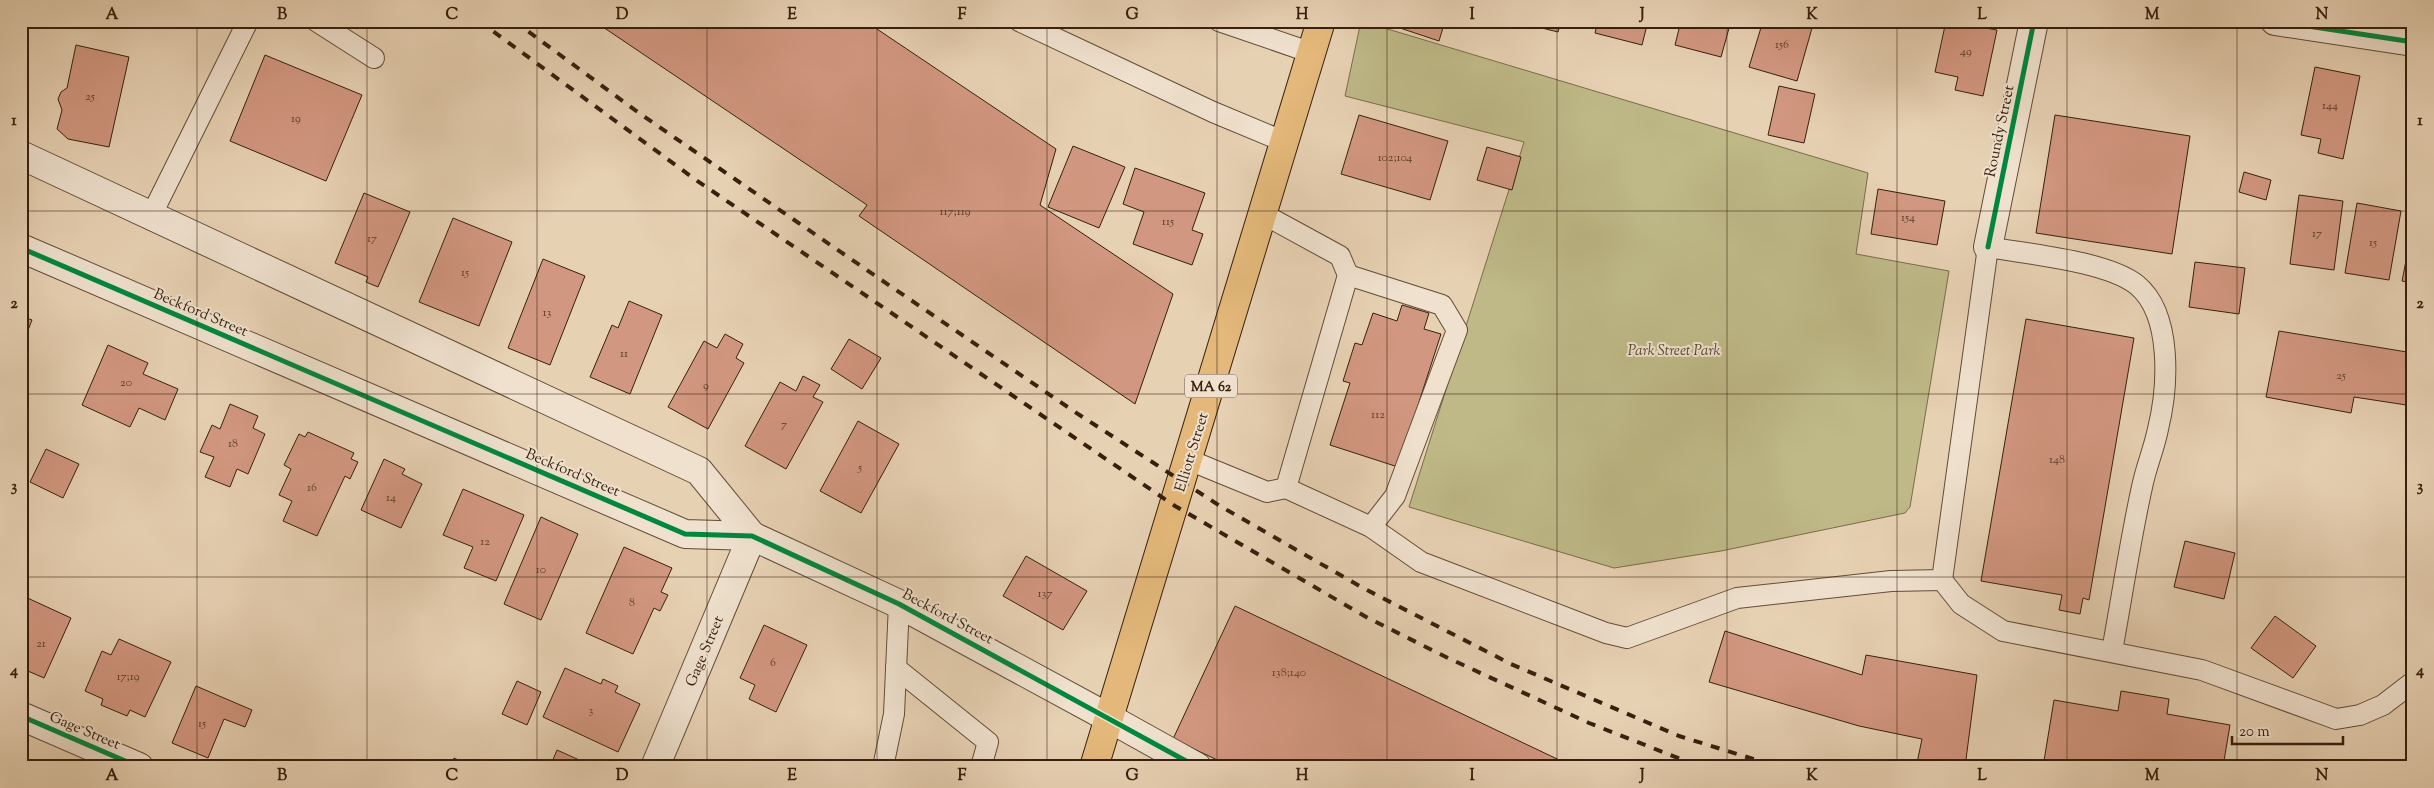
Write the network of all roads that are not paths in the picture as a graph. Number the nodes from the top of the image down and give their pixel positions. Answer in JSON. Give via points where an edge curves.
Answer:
{"nodes":[{"id":1,"x":248,"y":21,"type":"edge"},
{"id":2,"x":316,"y":21,"type":"edge"},
{"id":3,"x":1019,"y":21,"type":"edge"},
{"id":4,"x":1219,"y":21,"type":"edge"},
{"id":5,"x":1321,"y":21,"type":"edge"},
{"id":6,"x":2034,"y":21,"type":"edge"},
{"id":7,"x":2275,"y":21,"type":"edge"},
{"id":8,"x":2413,"y":42,"type":"edge"},
{"id":9,"x":1312,"y":53,"type":"junction"},
{"id":10,"x":374,"y":58,"type":"dead end"},
{"id":11,"x":1285,"y":142,"type":"junction"},
{"id":12,"x":21,"y":155,"type":"edge"},
{"id":13,"x":1263,"y":214,"type":"junction"},
{"id":14,"x":151,"y":216,"type":"junction"},
{"id":15,"x":1988,"y":247,"type":"junction"},
{"id":16,"x":21,"y":248,"type":"edge"},
{"id":17,"x":1348,"y":275,"type":"junction"},
{"id":18,"x":1189,"y":460,"type":"junction"},
{"id":19,"x":1286,"y":488,"type":"junction"},
{"id":20,"x":1371,"y":527,"type":"junction"},
{"id":21,"x":752,"y":536,"type":"junction"},
{"id":22,"x":1942,"y":580,"type":"junction"},
{"id":23,"x":900,"y":604,"type":"junction"},
{"id":24,"x":2112,"y":651,"type":"junction"},
{"id":25,"x":896,"y":668,"type":"junction"},
{"id":26,"x":2413,"y":682,"type":"edge"},
{"id":27,"x":21,"y":716,"type":"edge"},
{"id":28,"x":1109,"y":718,"type":"junction"},
{"id":29,"x":139,"y":767,"type":"edge"},
{"id":30,"x":655,"y":767,"type":"edge"},
{"id":31,"x":883,"y":767,"type":"edge"},
{"id":32,"x":980,"y":767,"type":"edge"},
{"id":33,"x":1094,"y":767,"type":"edge"},
{"id":34,"x":1197,"y":767,"type":"edge"}],
"edges":[{"from":1,"to":14,"type":"lane"},
{"from":2,"to":10,"type":"lane"},
{"from":3,"to":11,"type":"lane","via":[[1213,112]]},
{"from":4,"to":9,"type":"lane"},
{"from":5,"to":9,"type":"main road","name":"Elliott Street","number":"MA 62"},
{"from":6,"to":15,"type":"street","name":"Roundy Street"},
{"from":7,"to":8,"type":"street"},
{"from":9,"to":11,"type":"main road","name":"Elliott Street","number":"MA 62"},
{"from":11,"to":13,"type":"main road","name":"Elliott Street","number":"MA 62"},
{"from":12,"to":14,"type":"street","name":"Beckford Street"},
{"from":13,"to":17,"type":"lane","via":[[1340,256]]},
{"from":13,"to":18,"type":"main road","name":"Elliott Street","number":"MA 62"},
{"from":14,"to":21,"type":"street","name":"Beckford Street","via":[[699,471]]},
{"from":15,"to":22,"type":"lane"},
{"from":15,"to":24,"type":"lane","via":[[2098,266],[2137,285],[2154,306],[2164,342],[2165,385],[2159,428],[2142,486]]},
{"from":16,"to":21,"type":"street","name":"Beckford Street","via":[[685,534]]},
{"from":17,"to":19,"type":"lane"},
{"from":17,"to":20,"type":"lane","via":[[1442,305],[1458,330],[1395,496]]},
{"from":18,"to":19,"type":"lane","via":[[1268,492]]},
{"from":18,"to":28,"type":"main road","name":"Elliott Street","number":"MA 62"},
{"from":19,"to":20,"type":"lane"},
{"from":20,"to":22,"type":"lane","via":[[1421,562],[1606,634],[1626,638],[1737,598],[1891,581]]},
{"from":21,"to":23,"type":"street","name":"Beckford Street"},
{"from":21,"to":30,"type":"street","name":"Gage Street"},
{"from":22,"to":24,"type":"lane","via":[[1961,604],[2003,631]]},
{"from":23,"to":25,"type":"lane"},
{"from":23,"to":28,"type":"street","name":"Beckford Street"},
{"from":24,"to":26,"type":"lane","via":[[2202,670],[2336,719],[2383,705]]},
{"from":25,"to":31,"type":"lane","via":[[894,714]]},
{"from":25,"to":32,"type":"lane","via":[[988,742]]},
{"from":27,"to":29,"type":"street","name":"Gage Street"},
{"from":28,"to":33,"type":"main road","name":"Elliott Street","number":"MA 62"},
{"from":28,"to":34,"type":"street","name":"Beckford Street"}]}
